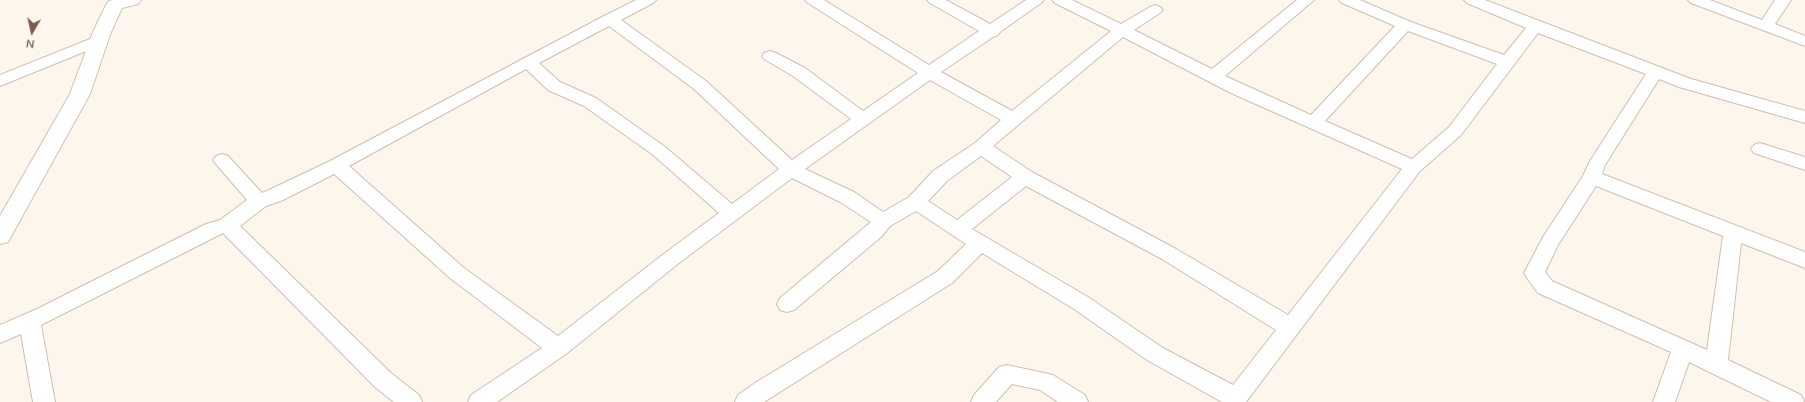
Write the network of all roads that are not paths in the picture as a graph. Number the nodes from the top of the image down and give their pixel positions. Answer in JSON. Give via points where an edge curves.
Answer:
{"nodes":[{"id":1,"x":648,"y":0,"type":"edge"},
{"id":2,"x":813,"y":0,"type":"edge"},
{"id":3,"x":935,"y":0,"type":"edge"},
{"id":4,"x":1036,"y":0,"type":"edge"},
{"id":5,"x":1060,"y":0,"type":"edge"},
{"id":6,"x":1306,"y":0,"type":"edge"},
{"id":7,"x":1347,"y":0,"type":"edge"},
{"id":8,"x":1472,"y":0,"type":"edge"},
{"id":9,"x":1696,"y":0,"type":"edge"},
{"id":10,"x":1783,"y":0,"type":"edge"},
{"id":11,"x":121,"y":2,"type":"edge"},
{"id":12,"x":1155,"y":10,"type":"dead end"},
{"id":13,"x":609,"y":19,"type":"junction"},
{"id":14,"x":1405,"y":25,"type":"junction"},
{"id":15,"x":1534,"y":26,"type":"junction"},
{"id":16,"x":1766,"y":26,"type":"junction"},
{"id":17,"x":1122,"y":30,"type":"junction"},
{"id":18,"x":992,"y":32,"type":"junction"},
{"id":19,"x":100,"y":40,"type":"junction"},
{"id":20,"x":1805,"y":41,"type":"edge"},
{"id":21,"x":770,"y":56,"type":"dead end"},
{"id":22,"x":528,"y":62,"type":"junction"},
{"id":23,"x":1507,"y":62,"type":"junction"},
{"id":24,"x":1655,"y":72,"type":"junction"},
{"id":25,"x":930,"y":73,"type":"junction"},
{"id":26,"x":1213,"y":77,"type":"junction"},
{"id":27,"x":0,"y":81,"type":"edge"},
{"id":28,"x":1805,"y":117,"type":"edge"},
{"id":29,"x":863,"y":119,"type":"junction"},
{"id":30,"x":1013,"y":119,"type":"junction"},
{"id":31,"x":1313,"y":123,"type":"junction"},
{"id":32,"x":981,"y":147,"type":"junction"},
{"id":33,"x":1760,"y":149,"type":"dead end"},
{"id":34,"x":222,"y":160,"type":"dead end"},
{"id":35,"x":1805,"y":164,"type":"edge"},
{"id":36,"x":336,"y":165,"type":"junction"},
{"id":37,"x":1414,"y":167,"type":"junction"},
{"id":38,"x":791,"y":170,"type":"junction"},
{"id":39,"x":1025,"y":177,"type":"junction"},
{"id":40,"x":1592,"y":177,"type":"junction"},
{"id":41,"x":259,"y":201,"type":"junction"},
{"id":42,"x":916,"y":202,"type":"junction"},
{"id":43,"x":732,"y":214,"type":"junction"},
{"id":44,"x":883,"y":221,"type":"junction"},
{"id":45,"x":227,"y":225,"type":"junction"},
{"id":46,"x":958,"y":230,"type":"junction"},
{"id":47,"x":1733,"y":232,"type":"junction"},
{"id":48,"x":0,"y":236,"type":"edge"},
{"id":49,"x":980,"y":243,"type":"junction"},
{"id":50,"x":1805,"y":260,"type":"edge"},
{"id":51,"x":787,"y":304,"type":"dead end"},
{"id":52,"x":30,"y":321,"type":"junction"},
{"id":53,"x":1291,"y":328,"type":"junction"},
{"id":54,"x":0,"y":334,"type":"edge"},
{"id":55,"x":558,"y":348,"type":"junction"},
{"id":56,"x":1683,"y":348,"type":"junction"},
{"id":57,"x":1716,"y":365,"type":"junction"},
{"id":58,"x":1234,"y":401,"type":"edge"},
{"id":59,"x":44,"y":402,"type":"edge"},
{"id":60,"x":411,"y":402,"type":"edge"},
{"id":61,"x":479,"y":402,"type":"edge"},
{"id":62,"x":746,"y":402,"type":"edge"},
{"id":63,"x":982,"y":402,"type":"edge"},
{"id":64,"x":1077,"y":402,"type":"edge"},
{"id":65,"x":1664,"y":402,"type":"edge"},
{"id":66,"x":1792,"y":402,"type":"edge"}],
"edges":[{"from":1,"to":13,"type":"street"},
{"from":2,"to":25,"type":"street"},
{"from":3,"to":18,"type":"street"},
{"from":4,"to":18,"type":"street"},
{"from":5,"to":17,"type":"street"},
{"from":6,"to":26,"type":"street"},
{"from":7,"to":14,"type":"street"},
{"from":8,"to":15,"type":"street"},
{"from":9,"to":16,"type":"street"},
{"from":10,"to":16,"type":"street"},
{"from":11,"to":19,"type":"street"},
{"from":12,"to":17,"type":"street"},
{"from":13,"to":22,"type":"street"},
{"from":13,"to":38,"type":"street","via":[[700,85]]},
{"from":14,"to":23,"type":"street"},
{"from":14,"to":31,"type":"street"},
{"from":15,"to":23,"type":"street"},
{"from":15,"to":24,"type":"street"},
{"from":16,"to":20,"type":"street"},
{"from":17,"to":26,"type":"street"},
{"from":17,"to":30,"type":"street"},
{"from":18,"to":25,"type":"street"},
{"from":19,"to":27,"type":"street"},
{"from":19,"to":48,"type":"street","via":[[80,94]]},
{"from":21,"to":29,"type":"street","via":[[799,72]]},
{"from":22,"to":36,"type":"street"},
{"from":22,"to":43,"type":"street","via":[[554,86],[590,102],[658,150]]},
{"from":23,"to":37,"type":"street","via":[[1455,131]]},
{"from":24,"to":28,"type":"street"},
{"from":24,"to":40,"type":"street","via":[[1596,165]]},
{"from":25,"to":29,"type":"street"},
{"from":25,"to":30,"type":"street"},
{"from":26,"to":31,"type":"street"},
{"from":29,"to":38,"type":"street"},
{"from":30,"to":32,"type":"street"},
{"from":31,"to":37,"type":"street"},
{"from":32,"to":39,"type":"street"},
{"from":32,"to":42,"type":"street","via":[[940,176]]},
{"from":33,"to":35,"type":"street"},
{"from":34,"to":41,"type":"street"},
{"from":36,"to":41,"type":"street"},
{"from":36,"to":55,"type":"street","via":[[457,272]]},
{"from":37,"to":53,"type":"street"},
{"from":38,"to":43,"type":"street"},
{"from":38,"to":44,"type":"street","via":[[847,197]]},
{"from":39,"to":46,"type":"street"},
{"from":39,"to":53,"type":"street","via":[[1169,254]]},
{"from":40,"to":47,"type":"street"},
{"from":40,"to":56,"type":"street","via":[[1550,242],[1534,273],[1545,287]]},
{"from":41,"to":45,"type":"street"},
{"from":42,"to":44,"type":"street"},
{"from":42,"to":46,"type":"street"},
{"from":43,"to":55,"type":"street"},
{"from":44,"to":51,"type":"street","via":[[874,232]]},
{"from":45,"to":52,"type":"street","via":[[213,229]]},
{"from":45,"to":60,"type":"street","via":[[383,380]]},
{"from":46,"to":49,"type":"street"},
{"from":47,"to":50,"type":"street"},
{"from":47,"to":57,"type":"street"},
{"from":49,"to":58,"type":"street","via":[[1081,303],[1155,354],[1235,398]]},
{"from":49,"to":62,"type":"street","via":[[946,277]]},
{"from":52,"to":54,"type":"street"},
{"from":52,"to":59,"type":"street"},
{"from":53,"to":58,"type":"street"},
{"from":55,"to":61,"type":"street"},
{"from":56,"to":57,"type":"street"},
{"from":56,"to":65,"type":"street"},
{"from":57,"to":66,"type":"street"},
{"from":63,"to":64,"type":"street","via":[[1007,374],[1045,382]]}]}
